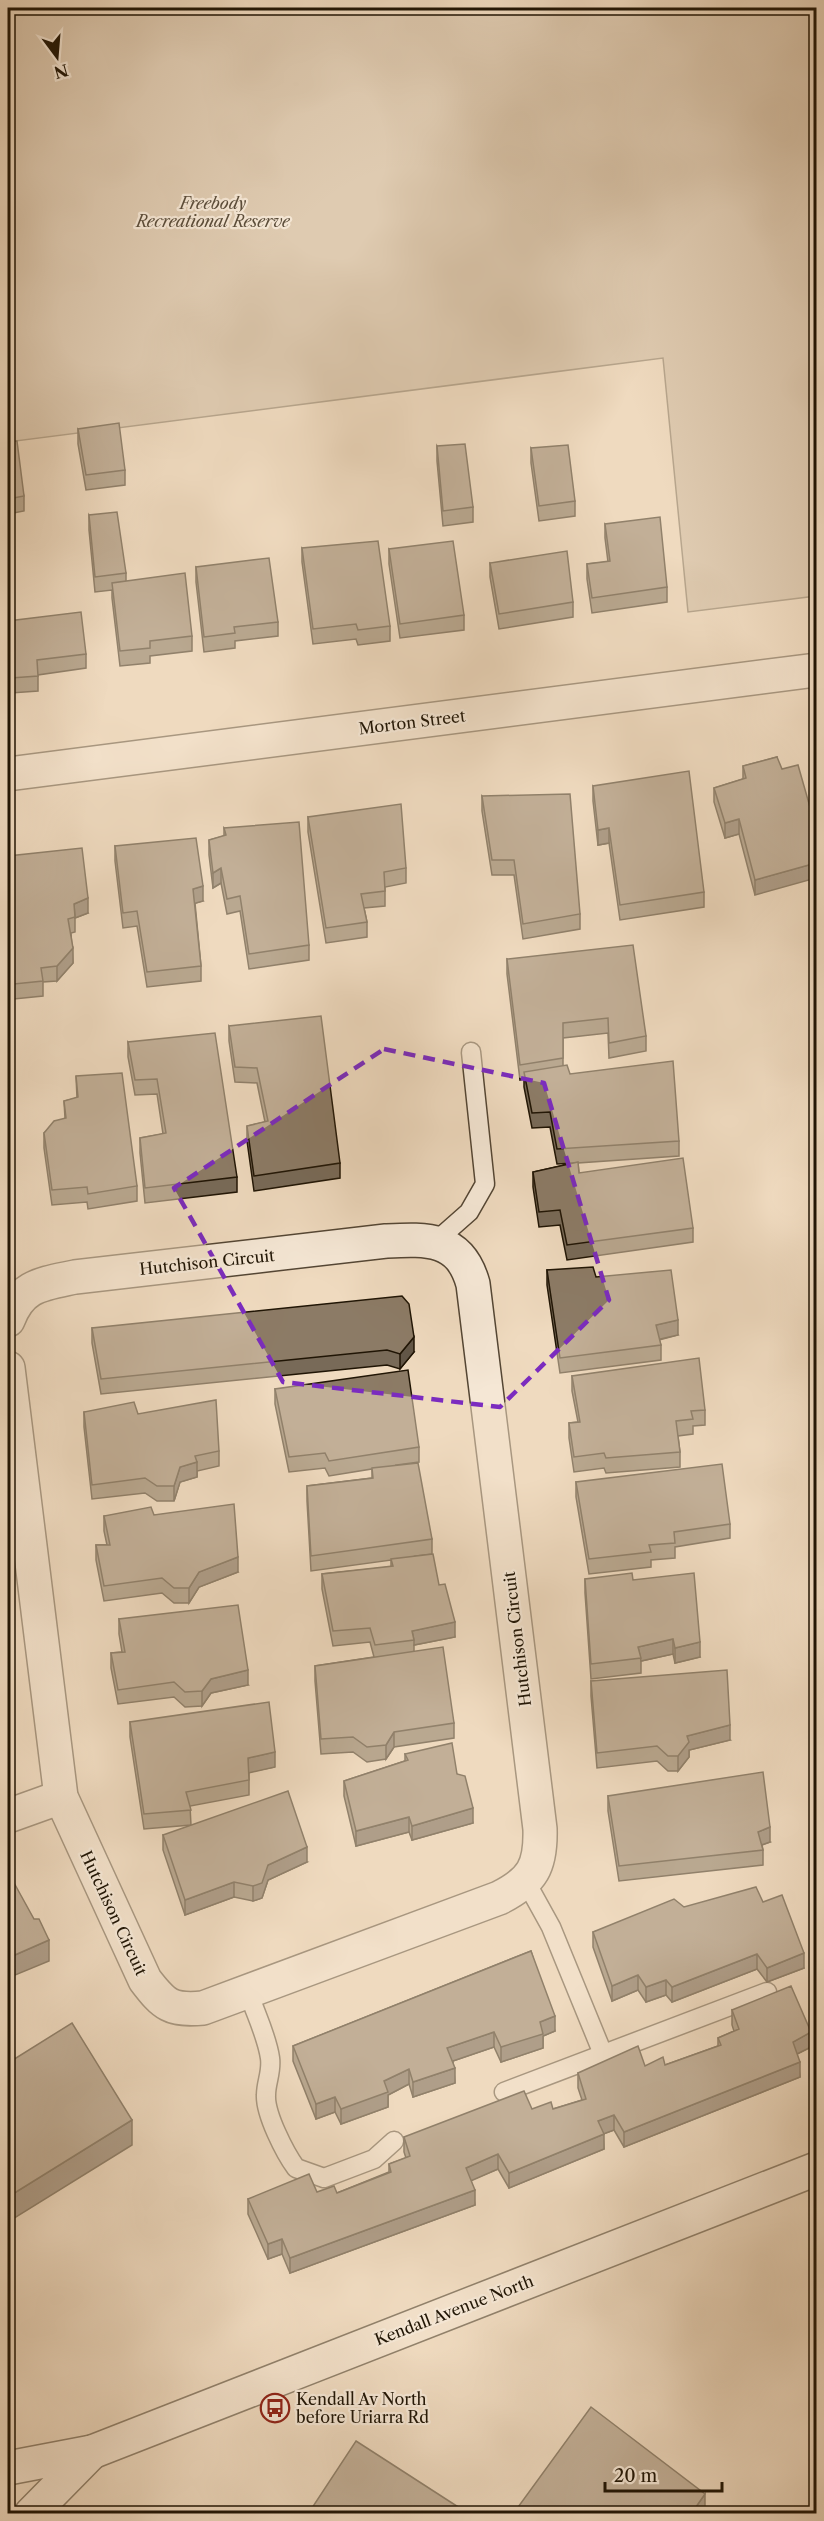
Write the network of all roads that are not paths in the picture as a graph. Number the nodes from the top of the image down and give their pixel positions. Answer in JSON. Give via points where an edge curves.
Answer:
{"nodes":[{"id":1,"x":816,"y":670,"type":"edge"},
{"id":2,"x":8,"y":774,"type":"edge"},
{"id":3,"x":471,"y":1052,"type":"dead end"},
{"id":4,"x":435,"y":1242,"type":"junction"},
{"id":5,"x":8,"y":1320,"type":"edge"},
{"id":6,"x":8,"y":1368,"type":"edge"},
{"id":7,"x":61,"y":1797,"type":"junction"},
{"id":8,"x":8,"y":1816,"type":"edge"},
{"id":9,"x":525,"y":1880,"type":"junction"},
{"id":10,"x":248,"y":1991,"type":"junction"},
{"id":11,"x":767,"y":1992,"type":"dead end"},
{"id":12,"x":603,"y":2054,"type":"junction"},
{"id":13,"x":504,"y":2092,"type":"dead end"},
{"id":14,"x":394,"y":2141,"type":"dead end"},
{"id":15,"x":816,"y":2169,"type":"edge"},
{"id":16,"x":92,"y":2452,"type":"junction"},
{"id":17,"x":8,"y":2468,"type":"edge"},
{"id":18,"x":31,"y":2514,"type":"edge"}],
"edges":[{"from":1,"to":2,"type":"street","name":"Morton Street"},
{"from":3,"to":4,"type":"lane","via":[[485,1184],[469,1212]]},
{"from":4,"to":5,"type":"street","name":"Hutchison Circuit","via":[[386,1241],[75,1277],[24,1292]]},
{"from":4,"to":9,"type":"street","name":"Hutchison Circuit","via":[[458,1255],[473,1284],[540,1829],[539,1859]]},
{"from":6,"to":7,"type":"street","name":"Hutchison Circuit"},
{"from":7,"to":8,"type":"street"},
{"from":7,"to":10,"type":"street","name":"Hutchison Circuit","via":[[155,1994],[177,2010],[203,2008]]},
{"from":9,"to":10,"type":"street","name":"Hutchison Circuit","via":[[499,1898]]},
{"from":9,"to":12,"type":"lane","via":[[546,1917]]},
{"from":10,"to":14,"type":"lane","via":[[270,2056],[267,2109],[296,2168],[324,2178],[374,2159]]},
{"from":11,"to":12,"type":"lane"},
{"from":12,"to":13,"type":"lane"},
{"from":15,"to":16,"type":"street","name":"Kendall Avenue North"},
{"from":16,"to":17,"type":"street","name":"Kendall Avenue North"},
{"from":16,"to":18,"type":"street","name":"Kendall Avenue North"}]}
